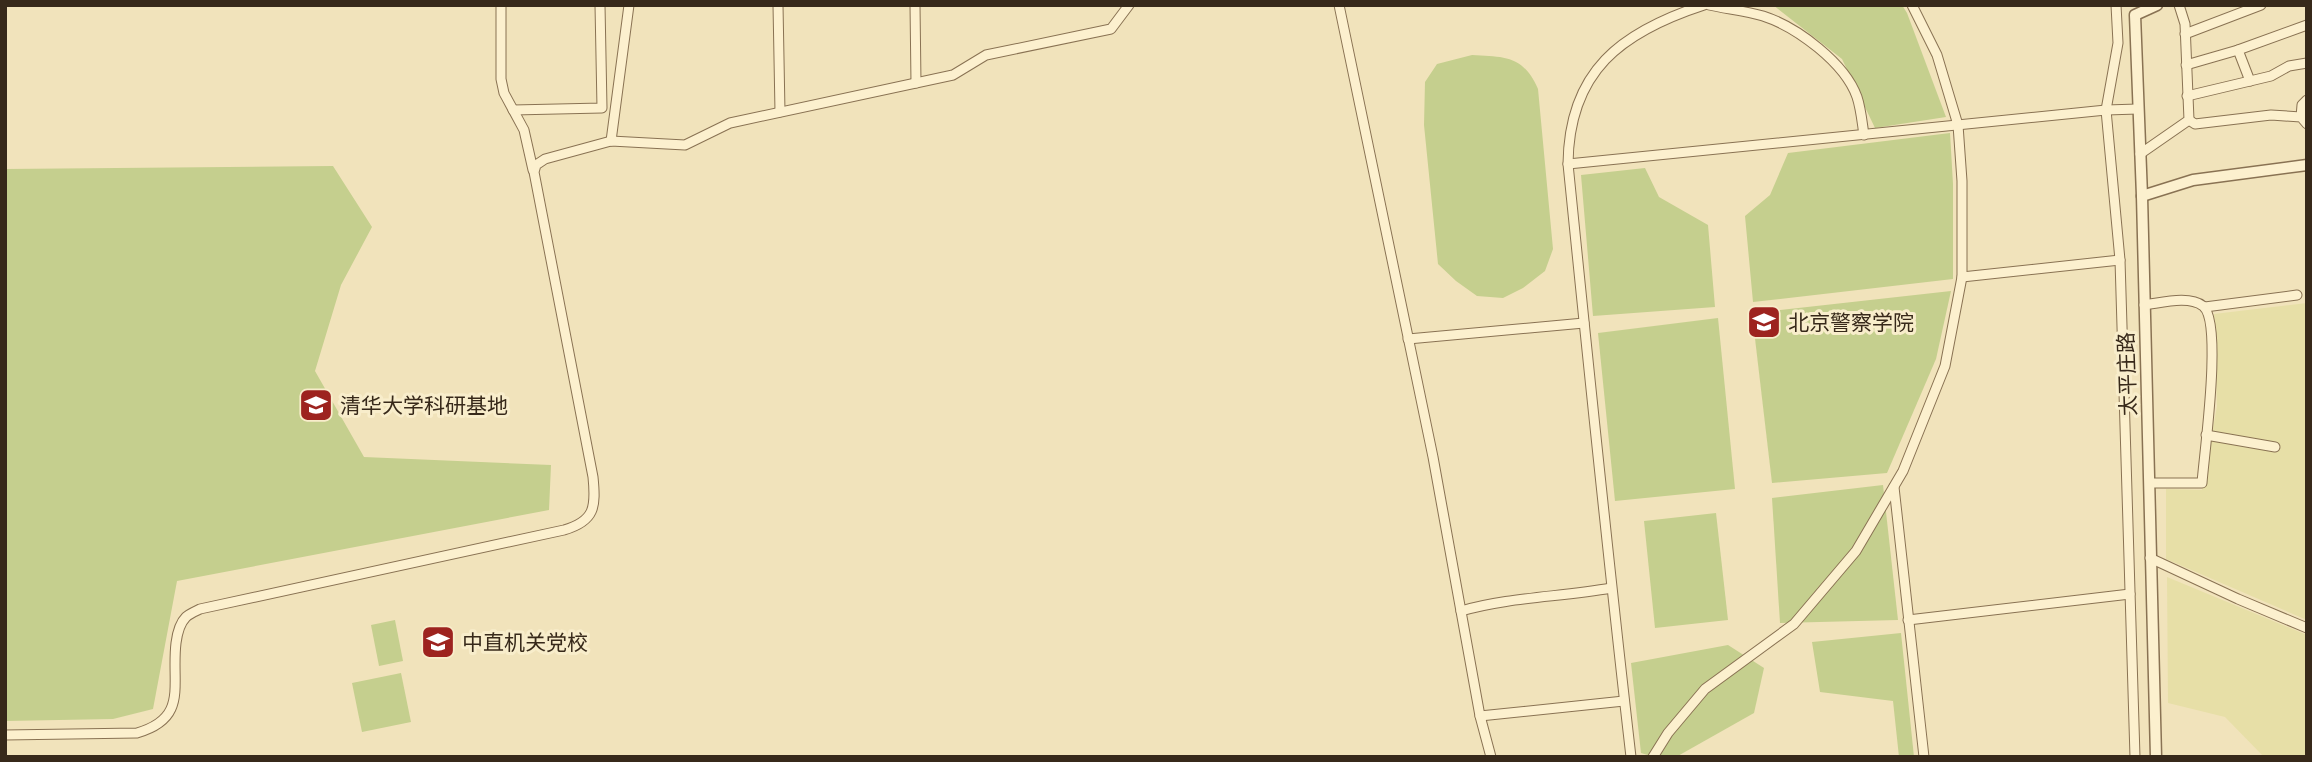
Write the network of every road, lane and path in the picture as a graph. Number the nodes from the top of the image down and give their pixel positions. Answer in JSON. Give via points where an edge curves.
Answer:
{"nodes":[{"id":1,"x":501,"y":5,"type":"edge"},
{"id":2,"x":600,"y":5,"type":"edge"},
{"id":3,"x":629,"y":5,"type":"edge"},
{"id":4,"x":778,"y":5,"type":"edge"},
{"id":5,"x":915,"y":5,"type":"edge"},
{"id":6,"x":1129,"y":5,"type":"edge"},
{"id":7,"x":1339,"y":5,"type":"edge"},
{"id":8,"x":1706,"y":5,"type":"edge"},
{"id":9,"x":1912,"y":5,"type":"edge"},
{"id":10,"x":2116,"y":5,"type":"edge"},
{"id":11,"x":2157,"y":5,"type":"edge"},
{"id":12,"x":2179,"y":5,"type":"edge"},
{"id":13,"x":2260,"y":5,"type":"edge"},
{"id":14,"x":2135,"y":10,"type":"edge"},
{"id":15,"x":2307,"y":25,"type":"edge"},
{"id":16,"x":2185,"y":34,"type":"junction"},
{"id":17,"x":2238,"y":50,"type":"junction"},
{"id":18,"x":2307,"y":63,"type":"edge"},
{"id":19,"x":2186,"y":65,"type":"junction"},
{"id":20,"x":2250,"y":81,"type":"junction"},
{"id":21,"x":916,"y":83,"type":"junction"},
{"id":22,"x":2187,"y":96,"type":"junction"},
{"id":23,"x":2307,"y":100,"type":"edge"},
{"id":24,"x":2138,"y":108,"type":"junction"},
{"id":25,"x":513,"y":110,"type":"junction"},
{"id":26,"x":2106,"y":110,"type":"junction"},
{"id":27,"x":780,"y":112,"type":"junction"},
{"id":28,"x":2189,"y":120,"type":"junction"},
{"id":29,"x":2304,"y":121,"type":"edge"},
{"id":30,"x":1958,"y":125,"type":"junction"},
{"id":31,"x":1864,"y":135,"type":"junction"},
{"id":32,"x":611,"y":141,"type":"junction"},
{"id":33,"x":2140,"y":155,"type":"junction"},
{"id":34,"x":1568,"y":164,"type":"junction"},
{"id":35,"x":2307,"y":165,"type":"edge"},
{"id":36,"x":534,"y":172,"type":"junction"},
{"id":37,"x":2142,"y":196,"type":"junction"},
{"id":38,"x":2120,"y":260,"type":"junction"},
{"id":39,"x":1962,"y":277,"type":"junction"},
{"id":40,"x":2297,"y":295,"type":"dead end"},
{"id":41,"x":2144,"y":305,"type":"junction"},
{"id":42,"x":2205,"y":307,"type":"junction"},
{"id":43,"x":1584,"y":323,"type":"junction"},
{"id":44,"x":1408,"y":339,"type":"junction"},
{"id":45,"x":2206,"y":435,"type":"junction"},
{"id":46,"x":2275,"y":447,"type":"dead end"},
{"id":47,"x":2150,"y":483,"type":"junction"},
{"id":48,"x":1894,"y":486,"type":"junction"},
{"id":49,"x":2151,"y":558,"type":"junction"},
{"id":50,"x":1611,"y":588,"type":"junction"},
{"id":51,"x":2130,"y":594,"type":"junction"},
{"id":52,"x":1461,"y":611,"type":"junction"},
{"id":53,"x":1908,"y":620,"type":"junction"},
{"id":54,"x":2307,"y":628,"type":"edge"},
{"id":55,"x":1624,"y":701,"type":"junction"},
{"id":56,"x":1480,"y":716,"type":"junction"},
{"id":57,"x":5,"y":735,"type":"edge"},
{"id":58,"x":1491,"y":757,"type":"edge"},
{"id":59,"x":1631,"y":757,"type":"edge"},
{"id":60,"x":1653,"y":757,"type":"edge"},
{"id":61,"x":1924,"y":757,"type":"edge"},
{"id":62,"x":2135,"y":757,"type":"edge"},
{"id":63,"x":2156,"y":757,"type":"edge"}],
"edges":[{"from":1,"to":25,"type":"street","via":[[501,79]]},
{"from":2,"to":25,"type":"street","via":[[602,108]]},
{"from":3,"to":32,"type":"street"},
{"from":4,"to":27,"type":"street"},
{"from":5,"to":21,"type":"street"},
{"from":6,"to":21,"type":"street","via":[[1111,29],[985,55],[953,75]]},
{"from":7,"to":44,"type":"street"},
{"from":8,"to":31,"type":"street","via":[[1764,17],[1797,33],[1832,60],[1856,96]]},
{"from":8,"to":34,"type":"street","via":[[1649,26],[1610,55],[1579,98],[1568,141]]},
{"from":9,"to":30,"type":"street","via":[[1937,55]]},
{"from":10,"to":26,"type":"street","via":[[2118,43]]},
{"from":11,"to":14,"type":"street","name":"太平庄路"},
{"from":12,"to":16,"type":"street"},
{"from":13,"to":16,"type":"street"},
{"from":14,"to":24,"type":"street","name":"太平庄路"},
{"from":15,"to":17,"type":"street"},
{"from":16,"to":19,"type":"street"},
{"from":17,"to":19,"type":"street"},
{"from":17,"to":20,"type":"street"},
{"from":18,"to":20,"type":"street"},
{"from":19,"to":22,"type":"street"},
{"from":20,"to":22,"type":"street"},
{"from":21,"to":27,"type":"street"},
{"from":22,"to":28,"type":"street"},
{"from":23,"to":29,"type":"street","via":[[2302,105]]},
{"from":24,"to":26,"type":"street"},
{"from":24,"to":33,"type":"street","name":"太平庄路"},
{"from":25,"to":36,"type":"street","via":[[524,131]]},
{"from":26,"to":30,"type":"street"},
{"from":26,"to":38,"type":"street"},
{"from":27,"to":32,"type":"street","via":[[730,123],[685,145]]},
{"from":28,"to":29,"type":"street","via":[[2195,124],[2271,115]]},
{"from":28,"to":33,"type":"street"},
{"from":30,"to":31,"type":"street"},
{"from":30,"to":39,"type":"street"},
{"from":31,"to":34,"type":"street"},
{"from":32,"to":36,"type":"street","via":[[545,159]]},
{"from":33,"to":37,"type":"street","name":"太平庄路"},
{"from":34,"to":43,"type":"street"},
{"from":35,"to":37,"type":"street","via":[[2193,180]]},
{"from":36,"to":57,"type":"street","via":[[593,477],[595,500],[585,520],[564,530],[200,609],[185,617],[177,634],[174,702],[169,716],[154,729]]},
{"from":37,"to":41,"type":"street","name":"太平庄路"},
{"from":38,"to":39,"type":"street"},
{"from":38,"to":51,"type":"street"},
{"from":39,"to":48,"type":"street","via":[[1945,366]]},
{"from":40,"to":42,"type":"street"},
{"from":41,"to":42,"type":"street","via":[[2192,301]]},
{"from":41,"to":47,"type":"street","name":"太平庄路"},
{"from":42,"to":45,"type":"street","via":[[2213,344]]},
{"from":43,"to":44,"type":"street"},
{"from":43,"to":50,"type":"street"},
{"from":44,"to":52,"type":"street"},
{"from":45,"to":46,"type":"street"},
{"from":45,"to":47,"type":"street","via":[[2202,483]]},
{"from":47,"to":49,"type":"street","name":"太平庄路"},
{"from":48,"to":53,"type":"street"},
{"from":48,"to":60,"type":"street","via":[[1856,551],[1794,624],[1705,689]]},
{"from":49,"to":54,"type":"street"},
{"from":49,"to":63,"type":"street","name":"太平庄路"},
{"from":50,"to":52,"type":"street"},
{"from":50,"to":55,"type":"street"},
{"from":51,"to":53,"type":"street"},
{"from":51,"to":62,"type":"street"},
{"from":52,"to":56,"type":"street"},
{"from":53,"to":61,"type":"street"},
{"from":55,"to":56,"type":"street"},
{"from":55,"to":59,"type":"street"},
{"from":56,"to":58,"type":"street"}]}
